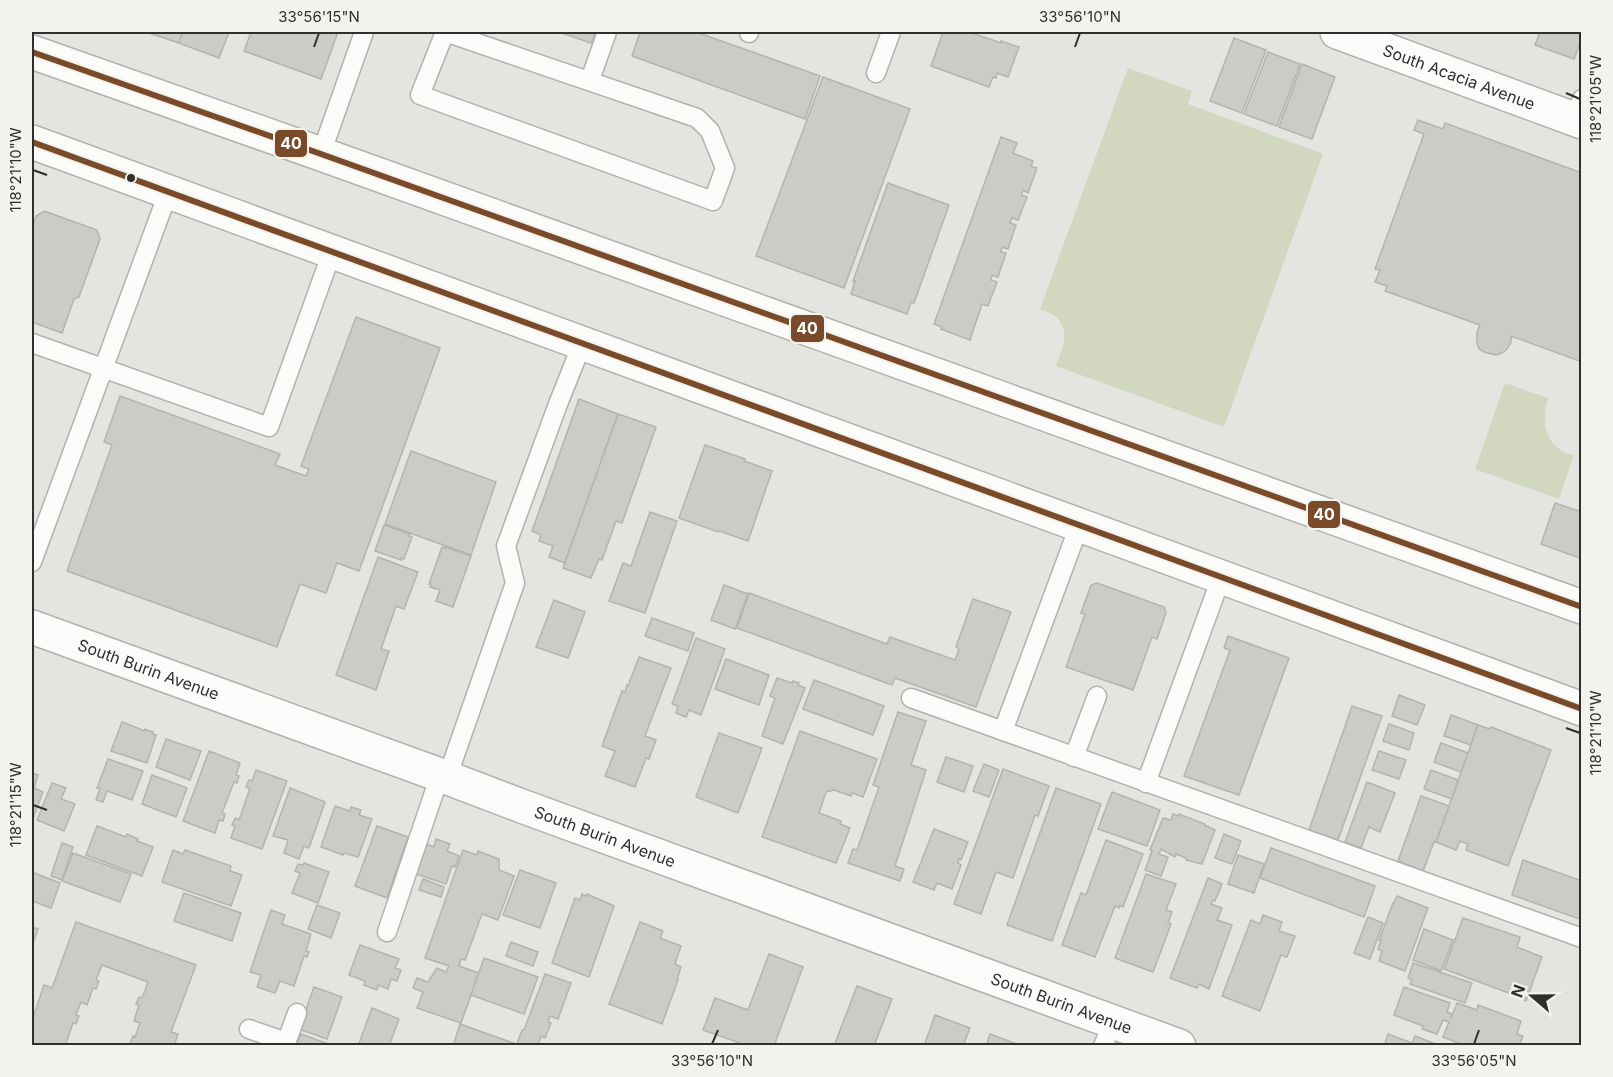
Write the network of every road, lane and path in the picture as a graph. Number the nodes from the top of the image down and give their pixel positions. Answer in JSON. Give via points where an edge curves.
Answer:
{"nodes":[{"id":1,"x":364,"y":32,"type":"edge"},
{"id":2,"x":607,"y":32,"type":"edge"},
{"id":3,"x":891,"y":32,"type":"edge"},
{"id":4,"x":1337,"y":32,"type":"edge"},
{"id":5,"x":32,"y":52,"type":"edge"},
{"id":6,"x":876,"y":73,"type":"dead end"},
{"id":7,"x":590,"y":80,"type":"junction"},
{"id":8,"x":1579,"y":113,"type":"edge"},
{"id":9,"x":32,"y":142,"type":"edge"},
{"id":10,"x":321,"y":154,"type":"junction"},
{"id":11,"x":168,"y":193,"type":"junction"},
{"id":12,"x":332,"y":252,"type":"junction"},
{"id":13,"x":32,"y":343,"type":"edge"},
{"id":14,"x":582,"y":344,"type":"junction"},
{"id":15,"x":103,"y":368,"type":"junction"},
{"id":16,"x":1079,"y":526,"type":"junction"},
{"id":17,"x":32,"y":562,"type":"edge"},
{"id":18,"x":1221,"y":578,"type":"junction"},
{"id":19,"x":1581,"y":607,"type":"edge"},
{"id":20,"x":32,"y":627,"type":"edge"},
{"id":21,"x":1097,"y":696,"type":"dead end"},
{"id":22,"x":911,"y":698,"type":"dead end"},
{"id":23,"x":1581,"y":709,"type":"edge"},
{"id":24,"x":1003,"y":731,"type":"junction"},
{"id":25,"x":1074,"y":757,"type":"junction"},
{"id":26,"x":444,"y":776,"type":"junction"},
{"id":27,"x":1146,"y":783,"type":"junction"},
{"id":28,"x":387,"y":932,"type":"dead end"},
{"id":29,"x":1581,"y":938,"type":"edge"},
{"id":30,"x":297,"y":1013,"type":"dead end"},
{"id":31,"x":249,"y":1029,"type":"dead end"},
{"id":32,"x":1108,"y":1034,"type":"edge"},
{"id":33,"x":286,"y":1044,"type":"edge"},
{"id":34,"x":1179,"y":1046,"type":"edge"}],
"edges":[{"from":1,"to":10,"type":"lane"},
{"from":2,"to":7,"type":"lane"},
{"from":3,"to":6,"type":"lane"},
{"from":4,"to":8,"type":"main road","name":"South Acacia Avenue"},
{"from":5,"to":10,"type":"main road"},
{"from":7,"to":7,"type":"lane","via":[[696,117],[710,131],[725,168],[713,201],[420,95],[445,32]]},
{"from":9,"to":11,"type":"main road"},
{"from":10,"to":19,"type":"main road"},
{"from":11,"to":12,"type":"main road"},
{"from":11,"to":15,"type":"lane"},
{"from":12,"to":14,"type":"main road"},
{"from":12,"to":15,"type":"lane","via":[[268,427]]},
{"from":13,"to":15,"type":"lane"},
{"from":14,"to":16,"type":"main road"},
{"from":14,"to":26,"type":"lane","via":[[506,546],[515,583]]},
{"from":15,"to":17,"type":"lane"},
{"from":16,"to":18,"type":"main road"},
{"from":16,"to":24,"type":"lane"},
{"from":18,"to":23,"type":"main road"},
{"from":18,"to":27,"type":"lane"},
{"from":20,"to":26,"type":"main road","name":"South Burin Avenue"},
{"from":21,"to":25,"type":"lane"},
{"from":22,"to":24,"type":"lane"},
{"from":24,"to":25,"type":"lane"},
{"from":25,"to":27,"type":"lane"},
{"from":26,"to":28,"type":"lane"},
{"from":26,"to":32,"type":"main road","name":"South Burin Avenue"},
{"from":27,"to":29,"type":"lane"},
{"from":30,"to":33,"type":"lane"},
{"from":31,"to":33,"type":"lane"},
{"from":32,"to":34,"type":"main road","name":"South Burin Avenue"}]}
